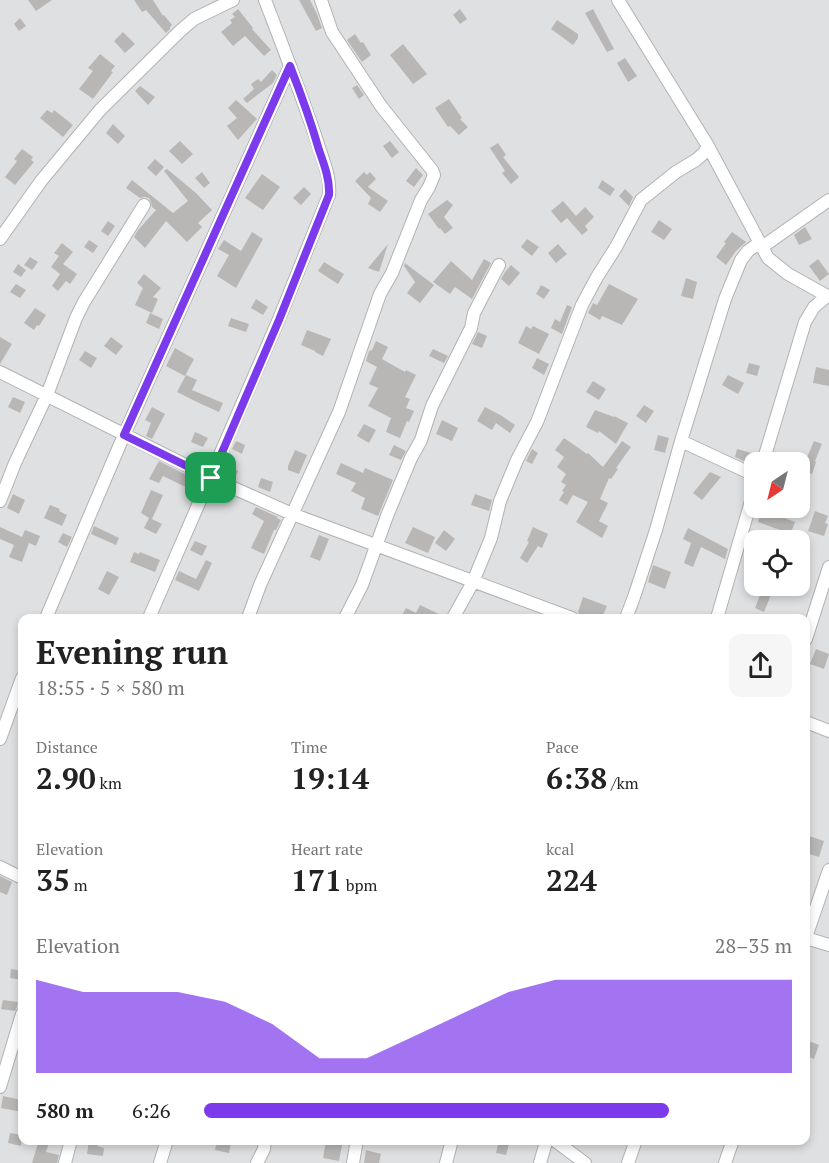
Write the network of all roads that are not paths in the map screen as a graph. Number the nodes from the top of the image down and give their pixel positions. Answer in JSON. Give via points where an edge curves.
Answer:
{"nodes":[{"id":1,"x":233,"y":0,"type":"edge"},
{"id":2,"x":265,"y":0,"type":"edge"},
{"id":3,"x":321,"y":0,"type":"edge"},
{"id":4,"x":618,"y":0,"type":"edge"},
{"id":5,"x":290,"y":66,"type":"junction"},
{"id":6,"x":708,"y":146,"type":"junction"},
{"id":7,"x":829,"y":200,"type":"edge"},
{"id":8,"x":144,"y":205,"type":"dead end"},
{"id":9,"x":0,"y":239,"type":"edge"},
{"id":10,"x":760,"y":245,"type":"junction"},
{"id":11,"x":499,"y":265,"type":"dead end"},
{"id":12,"x":828,"y":296,"type":"edge"},
{"id":13,"x":0,"y":372,"type":"edge"},
{"id":14,"x":47,"y":396,"type":"junction"},
{"id":15,"x":124,"y":435,"type":"junction"},
{"id":16,"x":681,"y":441,"type":"junction"},
{"id":17,"x":766,"y":452,"type":"edge"},
{"id":18,"x":744,"y":470,"type":"edge"},
{"id":19,"x":211,"y":478,"type":"junction"},
{"id":20,"x":0,"y":501,"type":"edge"},
{"id":21,"x":292,"y":514,"type":"junction"},
{"id":22,"x":746,"y":518,"type":"edge"},
{"id":23,"x":377,"y":546,"type":"junction"},
{"id":24,"x":829,"y":567,"type":"edge"},
{"id":25,"x":473,"y":582,"type":"junction"},
{"id":26,"x":48,"y":614,"type":"edge"},
{"id":27,"x":151,"y":614,"type":"edge"},
{"id":28,"x":249,"y":614,"type":"edge"},
{"id":29,"x":347,"y":614,"type":"edge"},
{"id":30,"x":455,"y":614,"type":"edge"},
{"id":31,"x":561,"y":614,"type":"edge"},
{"id":32,"x":628,"y":614,"type":"edge"},
{"id":33,"x":718,"y":614,"type":"edge"},
{"id":34,"x":810,"y":626,"type":"edge"},
{"id":35,"x":18,"y":689,"type":"edge"},
{"id":36,"x":810,"y":724,"type":"edge"},
{"id":37,"x":829,"y":731,"type":"edge"},
{"id":38,"x":0,"y":739,"type":"edge"},
{"id":39,"x":0,"y":867,"type":"edge"},
{"id":40,"x":829,"y":870,"type":"edge"},
{"id":41,"x":18,"y":876,"type":"edge"},
{"id":42,"x":810,"y":925,"type":"edge"},
{"id":43,"x":810,"y":938,"type":"edge"},
{"id":44,"x":829,"y":945,"type":"edge"},
{"id":45,"x":18,"y":1027,"type":"edge"},
{"id":46,"x":0,"y":1088,"type":"edge"},
{"id":47,"x":70,"y":1145,"type":"edge"},
{"id":48,"x":165,"y":1145,"type":"edge"},
{"id":49,"x":264,"y":1145,"type":"edge"},
{"id":50,"x":356,"y":1145,"type":"edge"},
{"id":51,"x":451,"y":1145,"type":"edge"},
{"id":52,"x":545,"y":1145,"type":"edge"},
{"id":53,"x":561,"y":1145,"type":"edge"},
{"id":54,"x":634,"y":1145,"type":"edge"},
{"id":55,"x":731,"y":1145,"type":"edge"},
{"id":56,"x":65,"y":1163,"type":"edge"},
{"id":57,"x":160,"y":1163,"type":"edge"},
{"id":58,"x":257,"y":1163,"type":"edge"},
{"id":59,"x":353,"y":1163,"type":"edge"},
{"id":60,"x":446,"y":1163,"type":"edge"},
{"id":61,"x":540,"y":1163,"type":"edge"},
{"id":62,"x":585,"y":1163,"type":"edge"},
{"id":63,"x":628,"y":1163,"type":"edge"},
{"id":64,"x":725,"y":1163,"type":"edge"}],
"edges":[{"from":1,"to":9,"type":"street","via":[[194,19],[100,110]]},
{"from":2,"to":5,"type":"street"},
{"from":3,"to":21,"type":"street","via":[[332,32],[381,106],[434,175],[380,294],[339,412]]},
{"from":4,"to":6,"type":"street"},
{"from":5,"to":15,"type":"street"},
{"from":5,"to":19,"type":"street","via":[[326,170],[329,195]]},
{"from":6,"to":10,"type":"street"},
{"from":6,"to":25,"type":"street","via":[[696,160],[641,200],[592,287],[537,422],[504,490],[491,538]]},
{"from":7,"to":10,"type":"street"},
{"from":8,"to":14,"type":"street","via":[[84,302]]},
{"from":10,"to":12,"type":"street","via":[[768,258],[788,274]]},
{"from":10,"to":16,"type":"street","via":[[741,260],[725,299]]},
{"from":11,"to":23,"type":"street","via":[[432,406]]},
{"from":12,"to":17,"type":"street","via":[[814,307],[805,322]]},
{"from":13,"to":14,"type":"street"},
{"from":14,"to":15,"type":"street"},
{"from":14,"to":20,"type":"street"},
{"from":15,"to":19,"type":"street"},
{"from":15,"to":26,"type":"street"},
{"from":16,"to":18,"type":"street"},
{"from":16,"to":32,"type":"street"},
{"from":19,"to":21,"type":"street"},
{"from":19,"to":27,"type":"street"},
{"from":21,"to":23,"type":"street"},
{"from":21,"to":28,"type":"street"},
{"from":22,"to":33,"type":"street"},
{"from":23,"to":25,"type":"street"},
{"from":23,"to":29,"type":"street"},
{"from":24,"to":34,"type":"street"},
{"from":25,"to":30,"type":"street"},
{"from":25,"to":31,"type":"street"},
{"from":35,"to":38,"type":"street"},
{"from":36,"to":37,"type":"street"},
{"from":39,"to":41,"type":"street"},
{"from":40,"to":42,"type":"street"},
{"from":43,"to":44,"type":"street"},
{"from":45,"to":46,"type":"street"},
{"from":47,"to":56,"type":"street"},
{"from":48,"to":57,"type":"street"},
{"from":49,"to":58,"type":"street"},
{"from":50,"to":59,"type":"street"},
{"from":51,"to":60,"type":"street"},
{"from":52,"to":61,"type":"street"},
{"from":53,"to":62,"type":"street"},
{"from":54,"to":63,"type":"street"},
{"from":55,"to":64,"type":"street"}]}
